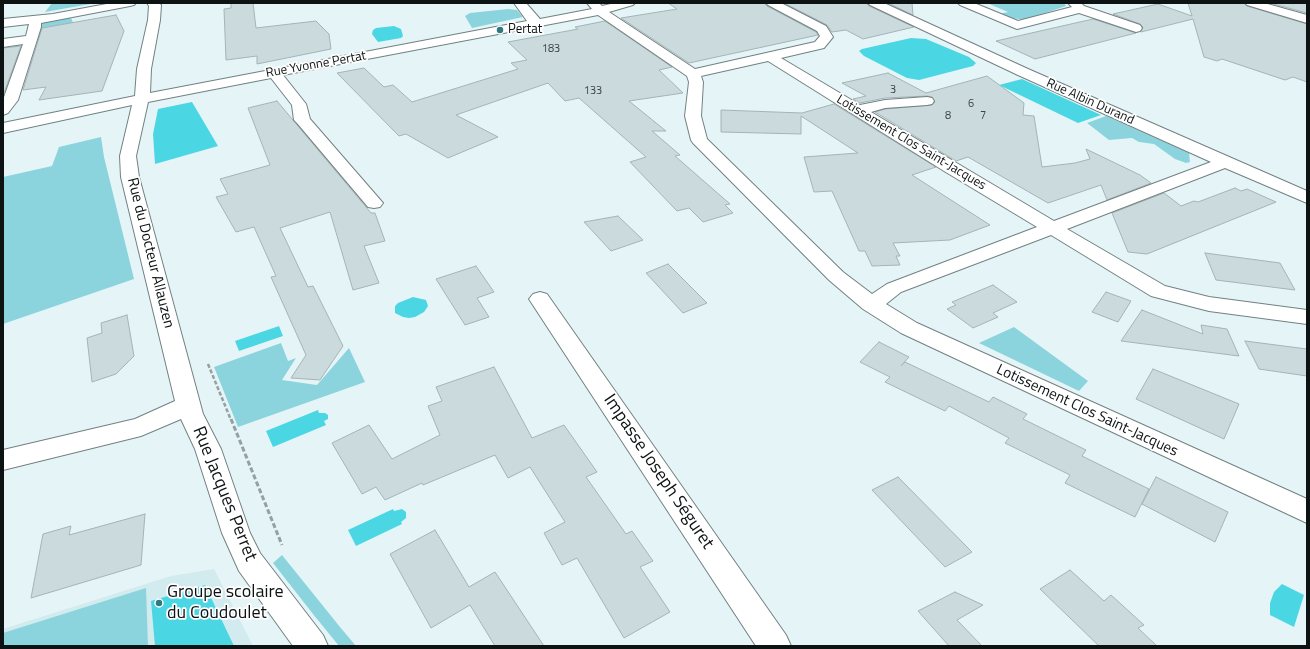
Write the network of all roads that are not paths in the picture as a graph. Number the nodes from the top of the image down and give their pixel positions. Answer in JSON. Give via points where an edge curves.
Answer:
{"nodes":[{"id":1,"x":130,"y":3,"type":"edge"},
{"id":2,"x":153,"y":3,"type":"edge"},
{"id":3,"x":520,"y":3,"type":"edge"},
{"id":4,"x":629,"y":3,"type":"edge"},
{"id":5,"x":772,"y":3,"type":"edge"},
{"id":6,"x":964,"y":3,"type":"edge"},
{"id":7,"x":1251,"y":3,"type":"edge"},
{"id":8,"x":880,"y":4,"type":"edge"},
{"id":9,"x":1077,"y":6,"type":"edge"},
{"id":10,"x":596,"y":7,"type":"edge"},
{"id":11,"x":1307,"y":19,"type":"edge"},
{"id":12,"x":35,"y":20,"type":"junction"},
{"id":13,"x":3,"y":23,"type":"edge"},
{"id":14,"x":538,"y":23,"type":"junction"},
{"id":15,"x":1136,"y":28,"type":"dead end"},
{"id":16,"x":31,"y":39,"type":"junction"},
{"id":17,"x":3,"y":43,"type":"edge"},
{"id":18,"x":771,"y":57,"type":"junction"},
{"id":19,"x":274,"y":73,"type":"junction"},
{"id":20,"x":693,"y":74,"type":"junction"},
{"id":21,"x":141,"y":100,"type":"junction"},
{"id":22,"x":927,"y":101,"type":"dead end"},
{"id":23,"x":3,"y":110,"type":"edge"},
{"id":24,"x":857,"y":110,"type":"junction"},
{"id":25,"x":3,"y":128,"type":"edge"},
{"id":26,"x":1226,"y":162,"type":"junction"},
{"id":27,"x":1307,"y":198,"type":"edge"},
{"id":28,"x":374,"y":203,"type":"dead end"},
{"id":29,"x":1052,"y":228,"type":"junction"},
{"id":30,"x":540,"y":299,"type":"dead end"},
{"id":31,"x":870,"y":304,"type":"junction"},
{"id":32,"x":1307,"y":318,"type":"edge"},
{"id":33,"x":191,"y":412,"type":"junction"},
{"id":34,"x":3,"y":460,"type":"edge"},
{"id":35,"x":1307,"y":512,"type":"edge"},
{"id":36,"x":312,"y":646,"type":"edge"},
{"id":37,"x":775,"y":646,"type":"edge"}],
"edges":[{"from":1,"to":12,"type":"street"},
{"from":2,"to":21,"type":"street","name":"Rue du Docteur Allauzen","via":[[154,20]]},
{"from":3,"to":14,"type":"street"},
{"from":4,"to":10,"type":"street","name":"Rue Yvonne Pertat"},
{"from":5,"to":18,"type":"street","via":[[822,29],[827,37],[819,45]]},
{"from":6,"to":9,"type":"street","via":[[1017,25]]},
{"from":7,"to":11,"type":"street"},
{"from":8,"to":26,"type":"street","name":"Rue Albin Durand","via":[[1023,72]]},
{"from":9,"to":15,"type":"street"},
{"from":10,"to":14,"type":"street","name":"Rue Yvonne Pertat"},
{"from":10,"to":20,"type":"street"},
{"from":12,"to":13,"type":"street"},
{"from":12,"to":16,"type":"street"},
{"from":14,"to":19,"type":"street","name":"Rue Yvonne Pertat"},
{"from":16,"to":17,"type":"street"},
{"from":16,"to":23,"type":"street","via":[[16,63],[11,100]]},
{"from":18,"to":20,"type":"street"},
{"from":18,"to":24,"type":"street","name":"Lotissement Clos Saint-Jacques"},
{"from":19,"to":21,"type":"street","name":"Rue Yvonne Pertat"},
{"from":19,"to":28,"type":"street","via":[[299,104],[302,120]]},
{"from":20,"to":31,"type":"street","name":"Lotissement Clos Saint-Jacques","via":[[696,82],[693,116],[699,140],[836,276]]},
{"from":21,"to":25,"type":"street","name":"Rue Yvonne Pertat"},
{"from":21,"to":33,"type":"street","name":"Rue du Docteur Allauzen","via":[[128,156],[130,178]]},
{"from":22,"to":24,"type":"street","via":[[885,104]]},
{"from":24,"to":29,"type":"street","name":"Lotissement Clos Saint-Jacques"},
{"from":26,"to":27,"type":"street","name":"Rue Albin Durand"},
{"from":26,"to":29,"type":"street"},
{"from":29,"to":31,"type":"street","via":[[894,288]]},
{"from":29,"to":32,"type":"street","name":"Lotissement Clos Saint-Jacques","via":[[1158,291],[1209,304]]},
{"from":30,"to":37,"type":"street","name":"Impasse Joseph Séguret"},
{"from":31,"to":35,"type":"street","name":"Lotissement Clos Saint-Jacques","via":[[908,328]]},
{"from":33,"to":34,"type":"street","via":[[141,427]]},
{"from":33,"to":36,"type":"street","name":"Rue Jacques Perret","via":[[208,449],[236,533],[249,562]]}]}
